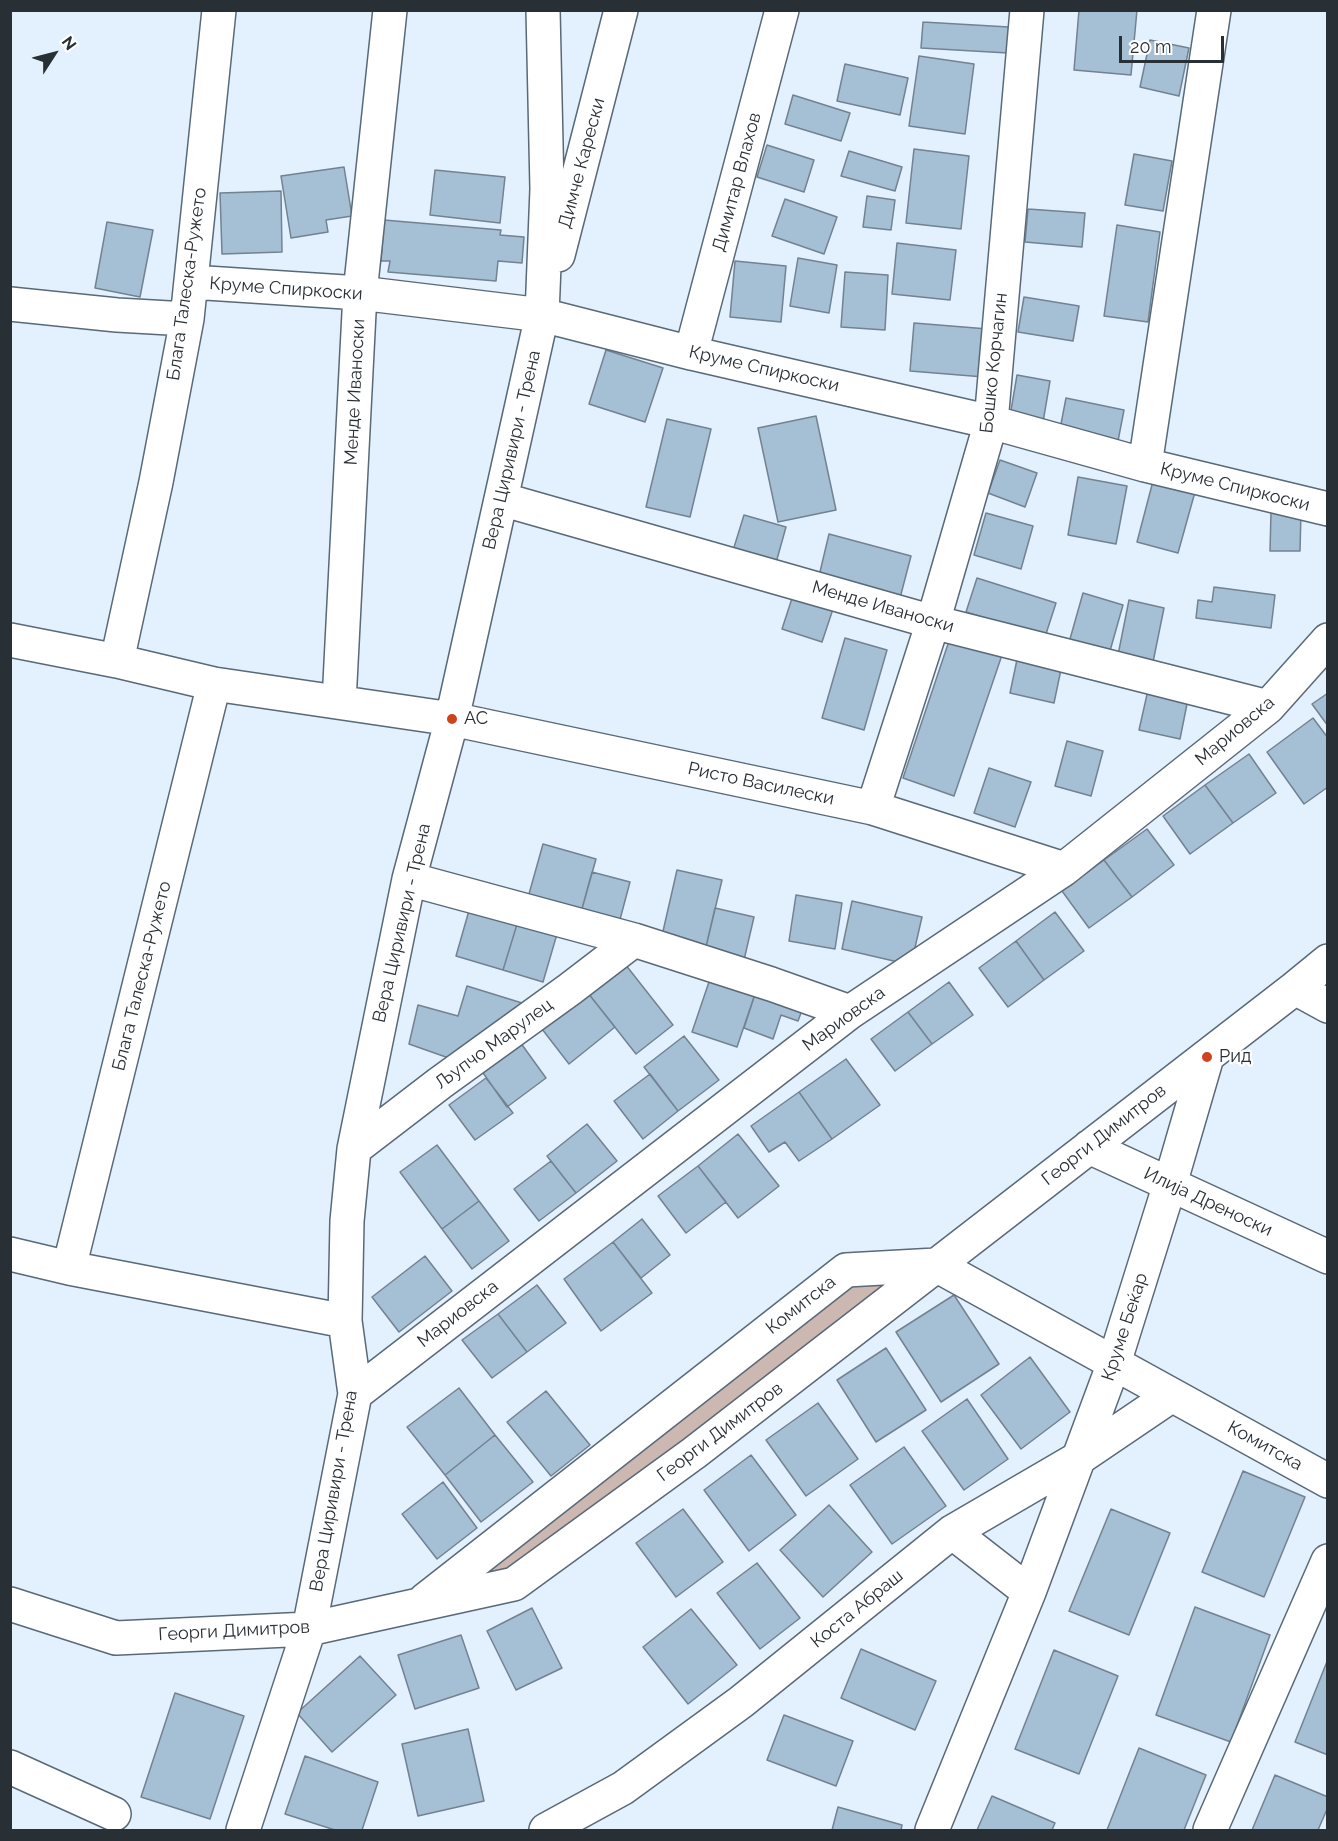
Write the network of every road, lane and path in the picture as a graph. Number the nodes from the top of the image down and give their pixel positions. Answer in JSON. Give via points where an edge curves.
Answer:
{"nodes":[{"id":1,"x":219,"y":10,"type":"edge"},
{"id":2,"x":390,"y":10,"type":"edge"},
{"id":3,"x":543,"y":10,"type":"edge"},
{"id":4,"x":621,"y":10,"type":"edge"},
{"id":5,"x":782,"y":10,"type":"edge"},
{"id":6,"x":1027,"y":10,"type":"edge"},
{"id":7,"x":1214,"y":10,"type":"edge"},
{"id":8,"x":191,"y":282,"type":"junction"},
{"id":9,"x":360,"y":293,"type":"junction"},
{"id":10,"x":10,"y":304,"type":"edge"},
{"id":11,"x":542,"y":315,"type":"junction"},
{"id":12,"x":187,"y":319,"type":"junction"},
{"id":13,"x":691,"y":352,"type":"junction"},
{"id":14,"x":991,"y":422,"type":"junction"},
{"id":15,"x":1145,"y":465,"type":"junction"},
{"id":16,"x":501,"y":499,"type":"junction"},
{"id":17,"x":1328,"y":509,"type":"edge"},
{"id":18,"x":933,"y":622,"type":"junction"},
{"id":19,"x":1328,"y":640,"type":"edge"},
{"id":20,"x":11,"y":641,"type":"edge"},
{"id":21,"x":117,"y":662,"type":"junction"},
{"id":22,"x":214,"y":684,"type":"junction"},
{"id":23,"x":339,"y":702,"type":"junction"},
{"id":24,"x":1268,"y":707,"type":"junction"},
{"id":25,"x":452,"y":719,"type":"junction"},
{"id":26,"x":873,"y":808,"type":"junction"},
{"id":27,"x":1064,"y":869,"type":"junction"},
{"id":28,"x":409,"y":879,"type":"junction"},
{"id":29,"x":634,"y":940,"type":"junction"},
{"id":30,"x":1328,"y":961,"type":"edge"},
{"id":31,"x":1295,"y":988,"type":"junction"},
{"id":32,"x":1328,"y":1006,"type":"edge"},
{"id":33,"x":850,"y":1012,"type":"junction"},
{"id":34,"x":1207,"y":1057,"type":"junction"},
{"id":35,"x":1089,"y":1147,"type":"junction"},
{"id":36,"x":354,"y":1149,"type":"junction"},
{"id":37,"x":1170,"y":1184,"type":"junction"},
{"id":38,"x":10,"y":1254,"type":"edge"},
{"id":39,"x":1328,"y":1257,"type":"edge"},
{"id":40,"x":936,"y":1265,"type":"junction"},
{"id":41,"x":69,"y":1268,"type":"junction"},
{"id":42,"x":345,"y":1321,"type":"junction"},
{"id":43,"x":1114,"y":1364,"type":"junction"},
{"id":44,"x":355,"y":1394,"type":"junction"},
{"id":45,"x":1172,"y":1395,"type":"junction"},
{"id":46,"x":1079,"y":1458,"type":"junction"},
{"id":47,"x":1328,"y":1481,"type":"edge"},
{"id":48,"x":952,"y":1532,"type":"junction"},
{"id":49,"x":1328,"y":1561,"type":"edge"},
{"id":50,"x":1029,"y":1592,"type":"junction"},
{"id":51,"x":10,"y":1604,"type":"edge"},
{"id":52,"x":419,"y":1604,"type":"junction"},
{"id":53,"x":309,"y":1629,"type":"junction"},
{"id":54,"x":10,"y":1767,"type":"edge"},
{"id":55,"x":114,"y":1814,"type":"dead end"},
{"id":56,"x":243,"y":1830,"type":"edge"},
{"id":57,"x":546,"y":1830,"type":"edge"},
{"id":58,"x":932,"y":1830,"type":"edge"},
{"id":59,"x":1210,"y":1830,"type":"edge"}],
"edges":[{"from":1,"to":8,"type":"street","name":"Блага Талеска-Ружето"},
{"from":2,"to":9,"type":"street","name":"Менде Иваноски"},
{"from":3,"to":11,"type":"street","name":"Вера Циривири - Трена","via":[[547,189]]},
{"from":4,"to":11,"type":"street","name":"Димче Карески"},
{"from":5,"to":13,"type":"street","name":"Димитар Влахов"},
{"from":6,"to":14,"type":"street","name":"Бошко Корчагин"},
{"from":7,"to":15,"type":"street"},
{"from":8,"to":9,"type":"street","name":"Круме Спиркоски"},
{"from":8,"to":12,"type":"street","name":"Блага Талеска-Ружето"},
{"from":9,"to":11,"type":"street","name":"Круме Спиркоски"},
{"from":9,"to":23,"type":"street","name":"Менде Иваноски"},
{"from":10,"to":12,"type":"street"},
{"from":11,"to":13,"type":"street","name":"Круме Спиркоски"},
{"from":11,"to":16,"type":"street","name":"Вера Циривири - Трена"},
{"from":12,"to":21,"type":"street","name":"Блага Талеска-Ружето"},
{"from":13,"to":14,"type":"street","name":"Круме Спиркоски"},
{"from":14,"to":15,"type":"street","name":"Круме Спиркоски"},
{"from":14,"to":18,"type":"street","name":"Бошко Корчагин"},
{"from":15,"to":17,"type":"street","name":"Круме Спиркоски"},
{"from":16,"to":18,"type":"street","name":"Менде Иваноски"},
{"from":16,"to":25,"type":"street","name":"Вера Циривири - Трена"},
{"from":18,"to":24,"type":"street","name":"Менде Иваноски"},
{"from":18,"to":26,"type":"street","name":"Бошко Корчагин"},
{"from":19,"to":24,"type":"street","name":"Мариовска"},
{"from":20,"to":21,"type":"street"},
{"from":21,"to":22,"type":"street"},
{"from":22,"to":23,"type":"street"},
{"from":22,"to":41,"type":"street","name":"Блага Талеска-Ружето"},
{"from":23,"to":25,"type":"street"},
{"from":24,"to":27,"type":"street","name":"Мариовска"},
{"from":25,"to":26,"type":"street","name":"Ристо Василески"},
{"from":25,"to":28,"type":"street","name":"Вера Циривири - Трена"},
{"from":26,"to":27,"type":"street","name":"Ристо Василески"},
{"from":27,"to":33,"type":"street","name":"Мариовска"},
{"from":28,"to":29,"type":"street"},
{"from":28,"to":36,"type":"street","name":"Вера Циривири - Трена"},
{"from":29,"to":33,"type":"street"},
{"from":29,"to":36,"type":"street","name":"Љупчо Марулец"},
{"from":30,"to":31,"type":"street","name":"Георги Димитров"},
{"from":31,"to":32,"type":"street"},
{"from":31,"to":34,"type":"street","name":"Георги Димитров"},
{"from":33,"to":44,"type":"street","name":"Мариовска"},
{"from":34,"to":35,"type":"street","name":"Георги Димитров"},
{"from":34,"to":37,"type":"street","name":"Круме Беќар"},
{"from":35,"to":37,"type":"street","name":"Илија Дреноски"},
{"from":35,"to":40,"type":"street","name":"Георги Димитров"},
{"from":36,"to":42,"type":"street","name":"Вера Циривири - Трена","via":[[347,1221]]},
{"from":37,"to":39,"type":"street","name":"Илија Дреноски"},
{"from":37,"to":43,"type":"street","name":"Круме Беќар"},
{"from":38,"to":41,"type":"street"},
{"from":40,"to":43,"type":"street","name":"Комитска"},
{"from":40,"to":52,"type":"street","name":"Георги Димитров","via":[[694,1453],[514,1584]]},
{"from":40,"to":52,"type":"street","name":"Комитска","via":[[846,1270]]},
{"from":41,"to":42,"type":"street"},
{"from":42,"to":44,"type":"street","name":"Вера Циривири - Трена"},
{"from":43,"to":45,"type":"street","name":"Комитска"},
{"from":43,"to":46,"type":"street","name":"Круме Беќар"},
{"from":44,"to":53,"type":"street","name":"Вера Циривири - Трена"},
{"from":45,"to":46,"type":"street","name":"Коста Абраш"},
{"from":45,"to":47,"type":"street","name":"Комитска"},
{"from":46,"to":48,"type":"street","name":"Коста Абраш"},
{"from":46,"to":50,"type":"street","name":"Круме Беќар"},
{"from":48,"to":50,"type":"street"},
{"from":48,"to":57,"type":"street","name":"Коста Абраш","via":[[741,1702],[623,1788]]},
{"from":49,"to":59,"type":"street"},
{"from":50,"to":58,"type":"street","name":"Круме Беќар"},
{"from":51,"to":53,"type":"street","name":"Георги Димитров","via":[[116,1638]]},
{"from":52,"to":53,"type":"street","name":"Георги Димитров"},
{"from":53,"to":56,"type":"street","name":"Вера Циривири - Трена"},
{"from":54,"to":55,"type":"street"}]}
